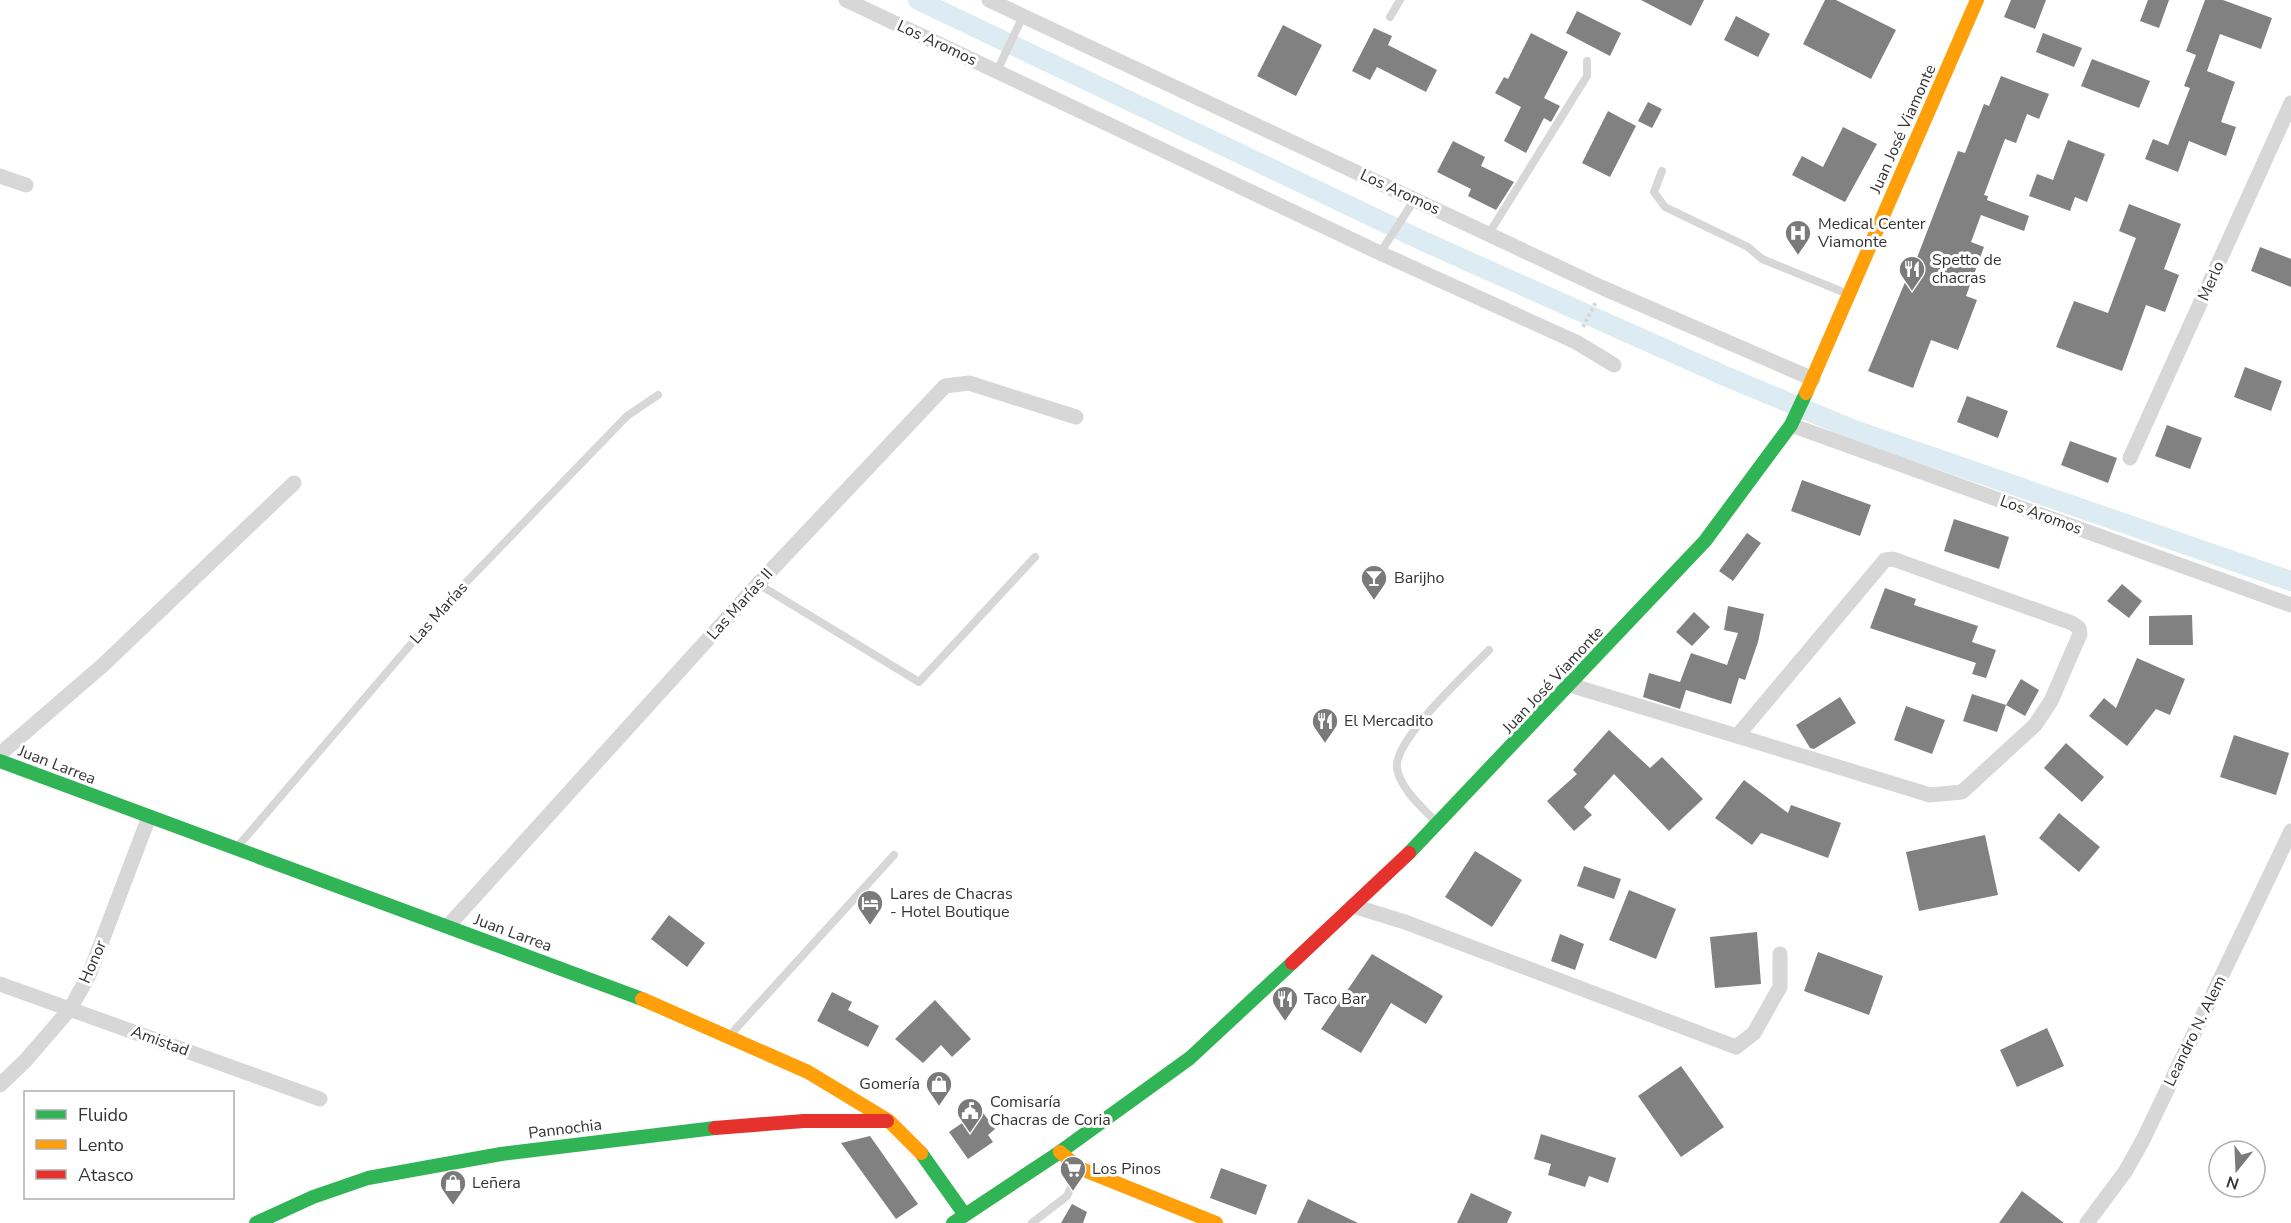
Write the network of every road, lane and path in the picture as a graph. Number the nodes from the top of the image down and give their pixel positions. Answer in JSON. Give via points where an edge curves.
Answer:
{"nodes":[{"id":1,"x":846,"y":0,"type":"edge"},
{"id":2,"x":989,"y":0,"type":"edge"},
{"id":3,"x":1400,"y":0,"type":"edge"},
{"id":4,"x":1977,"y":0,"type":"edge"},
{"id":5,"x":1023,"y":16,"type":"junction"},
{"id":6,"x":1390,"y":17,"type":"dead end"},
{"id":7,"x":1587,"y":61,"type":"dead end"},
{"id":8,"x":997,"y":71,"type":"junction"},
{"id":9,"x":2291,"y":104,"type":"edge"},
{"id":10,"x":1662,"y":171,"type":"dead end"},
{"id":11,"x":0,"y":176,"type":"edge"},
{"id":12,"x":26,"y":185,"type":"dead end"},
{"id":13,"x":1415,"y":199,"type":"junction"},
{"id":14,"x":1488,"y":235,"type":"junction"},
{"id":15,"x":1380,"y":254,"type":"junction"},
{"id":16,"x":1603,"y":288,"type":"junction"},
{"id":17,"x":1849,"y":295,"type":"junction"},
{"id":18,"x":1576,"y":342,"type":"junction"},
{"id":19,"x":1614,"y":365,"type":"dead end"},
{"id":20,"x":1813,"y":379,"type":"junction"},
{"id":21,"x":658,"y":395,"type":"dead end"},
{"id":22,"x":1076,"y":417,"type":"dead end"},
{"id":23,"x":1791,"y":425,"type":"junction"},
{"id":24,"x":2130,"y":458,"type":"dead end"},
{"id":25,"x":294,"y":483,"type":"dead end"},
{"id":26,"x":1035,"y":557,"type":"dead end"},
{"id":27,"x":758,"y":584,"type":"junction"},
{"id":28,"x":2291,"y":605,"type":"edge"},
{"id":29,"x":1489,"y":650,"type":"dead end"},
{"id":30,"x":1570,"y":685,"type":"junction"},
{"id":31,"x":1738,"y":735,"type":"junction"},
{"id":32,"x":0,"y":754,"type":"edge"},
{"id":33,"x":0,"y":761,"type":"edge"},
{"id":34,"x":149,"y":817,"type":"junction"},
{"id":35,"x":1438,"y":824,"type":"junction"},
{"id":36,"x":2291,"y":831,"type":"edge"},
{"id":37,"x":236,"y":848,"type":"junction"},
{"id":38,"x":894,"y":855,"type":"dead end"},
{"id":39,"x":1353,"y":906,"type":"junction"},
{"id":40,"x":448,"y":926,"type":"junction"},
{"id":41,"x":1780,"y":954,"type":"dead end"},
{"id":42,"x":0,"y":984,"type":"edge"},
{"id":43,"x":70,"y":1009,"type":"junction"},
{"id":44,"x":729,"y":1037,"type":"junction"},
{"id":45,"x":0,"y":1085,"type":"edge"},
{"id":46,"x":320,"y":1099,"type":"dead end"},
{"id":47,"x":889,"y":1121,"type":"junction"},
{"id":48,"x":1060,"y":1152,"type":"junction"},
{"id":49,"x":1079,"y":1168,"type":"junction"},
{"id":50,"x":959,"y":1219,"type":"edge"},
{"id":51,"x":256,"y":1223,"type":"edge"},
{"id":52,"x":1032,"y":1223,"type":"edge"},
{"id":53,"x":1216,"y":1223,"type":"edge"},
{"id":54,"x":2086,"y":1223,"type":"edge"}],
"edges":[{"from":1,"to":8,"type":"street","name":"Los Aromos"},
{"from":2,"to":5,"type":"street","name":"Los Aromos"},
{"from":3,"to":6,"type":"lane"},
{"from":4,"to":17,"type":"main road","name":"Juan José Viamonte"},
{"from":5,"to":8,"type":"lane"},
{"from":5,"to":13,"type":"street","name":"Los Aromos"},
{"from":7,"to":14,"type":"lane","via":[[1587,76]]},
{"from":8,"to":15,"type":"street","name":"Los Aromos"},
{"from":9,"to":24,"type":"street","name":"Merlo"},
{"from":10,"to":17,"type":"lane","via":[[1654,192],[1665,207],[1748,247],[1762,259]]},
{"from":11,"to":12,"type":"street"},
{"from":13,"to":14,"type":"street","name":"Los Aromos"},
{"from":13,"to":15,"type":"lane"},
{"from":14,"to":16,"type":"street","name":"Los Aromos"},
{"from":15,"to":18,"type":"street","name":"Los Aromos"},
{"from":16,"to":18,"type":"path"},
{"from":16,"to":20,"type":"street","name":"Los Aromos"},
{"from":17,"to":20,"type":"main road","name":"Juan José Viamonte"},
{"from":18,"to":19,"type":"street","name":"Los Aromos"},
{"from":20,"to":23,"type":"main road","name":"Juan José Viamonte"},
{"from":21,"to":37,"type":"lane","name":"Las Marías","via":[[627,416],[447,602]]},
{"from":22,"to":27,"type":"street","name":"Las Marías II","via":[[969,383],[945,386]]},
{"from":23,"to":28,"type":"street","name":"Los Aromos"},
{"from":23,"to":30,"type":"main road","name":"Juan José Viamonte","via":[[1705,541]]},
{"from":25,"to":32,"type":"street","via":[[103,665]]},
{"from":26,"to":27,"type":"lane","via":[[919,682]]},
{"from":27,"to":40,"type":"street","name":"Las Marías II"},
{"from":29,"to":35,"type":"lane","via":[[1413,730],[1401,749],[1396,767],[1403,783]]},
{"from":30,"to":31,"type":"street"},
{"from":30,"to":35,"type":"main road","name":"Juan José Viamonte"},
{"from":31,"to":31,"type":"street","via":[[1885,560],[1893,559],[2079,628],[2080,634],[2051,701],[2035,724],[1962,792],[1930,795]]},
{"from":33,"to":34,"type":"main road","name":"Juan Larrea"},
{"from":34,"to":37,"type":"main road","name":"Juan Larrea"},
{"from":34,"to":43,"type":"street","name":"Honor","via":[[89,975]]},
{"from":35,"to":39,"type":"main road","name":"Juan José Viamonte"},
{"from":36,"to":54,"type":"street","name":"Leandro N. Alem","via":[[2143,1140],[2125,1172]]},
{"from":37,"to":40,"type":"main road","name":"Juan Larrea"},
{"from":38,"to":44,"type":"lane"},
{"from":39,"to":41,"type":"street","via":[[1736,1047],[1754,1033],[1780,987]]},
{"from":39,"to":48,"type":"main road","name":"Juan José Viamonte","via":[[1190,1058]]},
{"from":40,"to":44,"type":"main road","name":"Juan Larrea","via":[[630,994]]},
{"from":42,"to":43,"type":"street","name":"Amistad"},
{"from":43,"to":45,"type":"street","name":"Honor"},
{"from":43,"to":46,"type":"street","name":"Amistad"},
{"from":44,"to":47,"type":"main road","name":"Juan Larrea","via":[[808,1072]]},
{"from":47,"to":50,"type":"main road","name":"Juan Larrea","via":[[928,1160]]},
{"from":47,"to":51,"type":"main road","name":"Pannochia","via":[[804,1121],[661,1133],[501,1154],[368,1178],[312,1197]]},
{"from":48,"to":49,"type":"main road"},
{"from":48,"to":50,"type":"main road","name":"Juan José Viamonte"},
{"from":49,"to":52,"type":"lane","via":[[1067,1196]]},
{"from":49,"to":53,"type":"main road"}]}
